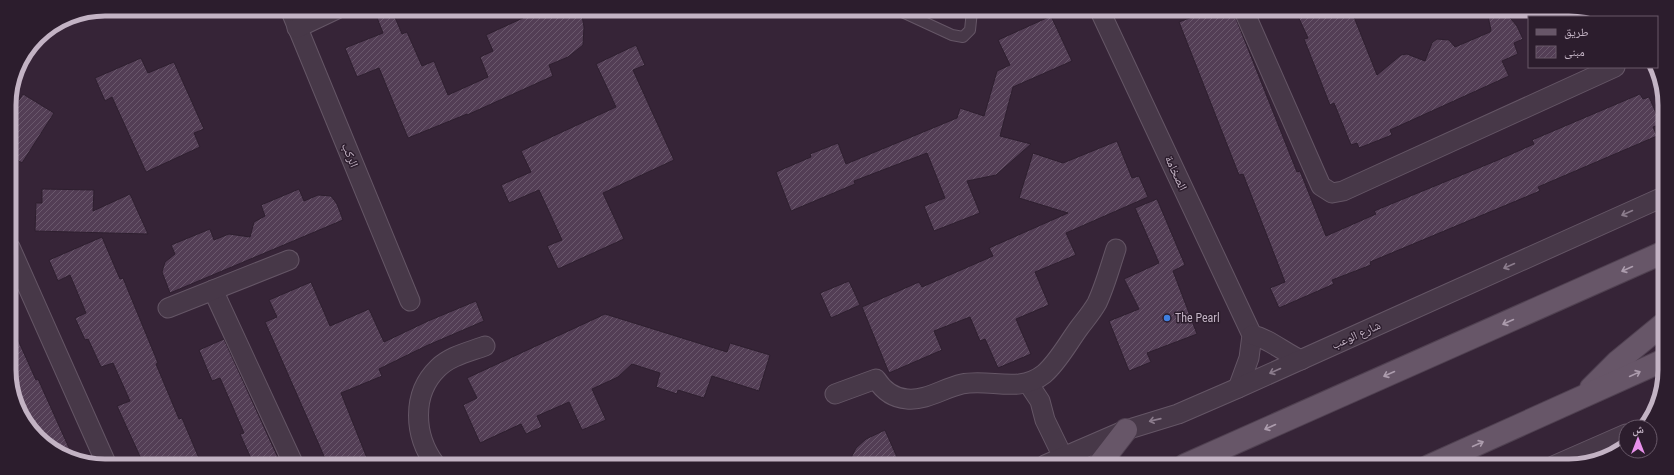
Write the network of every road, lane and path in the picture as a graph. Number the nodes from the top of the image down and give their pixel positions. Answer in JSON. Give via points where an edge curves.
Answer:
{"nodes":[{"id":1,"x":293,"y":16,"type":"edge"},
{"id":2,"x":324,"y":16,"type":"edge"},
{"id":3,"x":911,"y":16,"type":"edge"},
{"id":4,"x":968,"y":16,"type":"edge"},
{"id":5,"x":1102,"y":16,"type":"edge"},
{"id":6,"x":1246,"y":16,"type":"edge"},
{"id":7,"x":297,"y":28,"type":"junction"},
{"id":8,"x":1613,"y":68,"type":"edge"},
{"id":9,"x":1658,"y":199,"type":"edge"},
{"id":10,"x":1116,"y":249,"type":"dead end"},
{"id":11,"x":1658,"y":255,"type":"edge"},
{"id":12,"x":16,"y":260,"type":"edge"},
{"id":13,"x":289,"y":260,"type":"dead end"},
{"id":14,"x":213,"y":290,"type":"junction"},
{"id":15,"x":410,"y":301,"type":"dead end"},
{"id":16,"x":168,"y":308,"type":"dead end"},
{"id":17,"x":1658,"y":328,"type":"edge"},
{"id":18,"x":1252,"y":335,"type":"junction"},
{"id":19,"x":485,"y":346,"type":"dead end"},
{"id":20,"x":1301,"y":360,"type":"junction"},
{"id":21,"x":1658,"y":363,"type":"edge"},
{"id":22,"x":1028,"y":383,"type":"junction"},
{"id":23,"x":1238,"y":388,"type":"junction"},
{"id":24,"x":835,"y":394,"type":"dead end"},
{"id":25,"x":1582,"y":398,"type":"junction"},
{"id":26,"x":1126,"y":430,"type":"junction"},
{"id":27,"x":1618,"y":438,"type":"edge"},
{"id":28,"x":1063,"y":457,"type":"junction"},
{"id":29,"x":104,"y":459,"type":"edge"},
{"id":30,"x":291,"y":459,"type":"edge"},
{"id":31,"x":432,"y":459,"type":"edge"},
{"id":32,"x":1058,"y":459,"type":"edge"},
{"id":33,"x":1104,"y":459,"type":"edge"},
{"id":34,"x":1198,"y":459,"type":"edge"},
{"id":35,"x":1445,"y":459,"type":"edge"},
{"id":36,"x":1569,"y":459,"type":"edge"}],
"edges":[{"from":1,"to":7,"type":"street","name":"الركب"},
{"from":2,"to":7,"type":"street"},
{"from":3,"to":4,"type":"lane","via":[[952,35],[963,37],[970,30]]},
{"from":5,"to":18,"type":"street","name":"الصخامة"},
{"from":6,"to":8,"type":"street","via":[[1321,186],[1332,193],[1350,188]]},
{"from":7,"to":15,"type":"street","name":"الركب"},
{"from":9,"to":20,"type":"street","name":"شارع الوعب","one_way":true},
{"from":10,"to":22,"type":"street","via":[[1096,304],[1051,367]]},
{"from":11,"to":34,"type":"main road","one_way":true},
{"from":12,"to":29,"type":"street"},
{"from":13,"to":14,"type":"street"},
{"from":14,"to":16,"type":"street"},
{"from":14,"to":30,"type":"street"},
{"from":17,"to":25,"type":"main road","via":[[1617,362]]},
{"from":18,"to":20,"type":"street","via":[[1262,337]]},
{"from":18,"to":23,"type":"street","via":[[1249,358]]},
{"from":19,"to":31,"type":"street","via":[[453,358],[438,368],[427,382],[420,400],[418,418],[420,436]]},
{"from":20,"to":23,"type":"street","name":"شارع الوعب","one_way":true},
{"from":25,"to":21,"type":"main road","one_way":true},
{"from":22,"to":24,"type":"street","via":[[1008,385],[973,382],[908,400],[889,394],[876,379]]},
{"from":22,"to":28,"type":"street","via":[[1040,401],[1045,420]]},
{"from":23,"to":26,"type":"street","name":"شارع الوعب","one_way":true,"via":[[1178,414]]},
{"from":35,"to":25,"type":"main road","one_way":true},
{"from":26,"to":28,"type":"street","name":"شارع الوعب"},
{"from":26,"to":33,"type":"main road"},
{"from":27,"to":36,"type":"street"},
{"from":28,"to":32,"type":"street","name":"شارع الوعب"}]}
